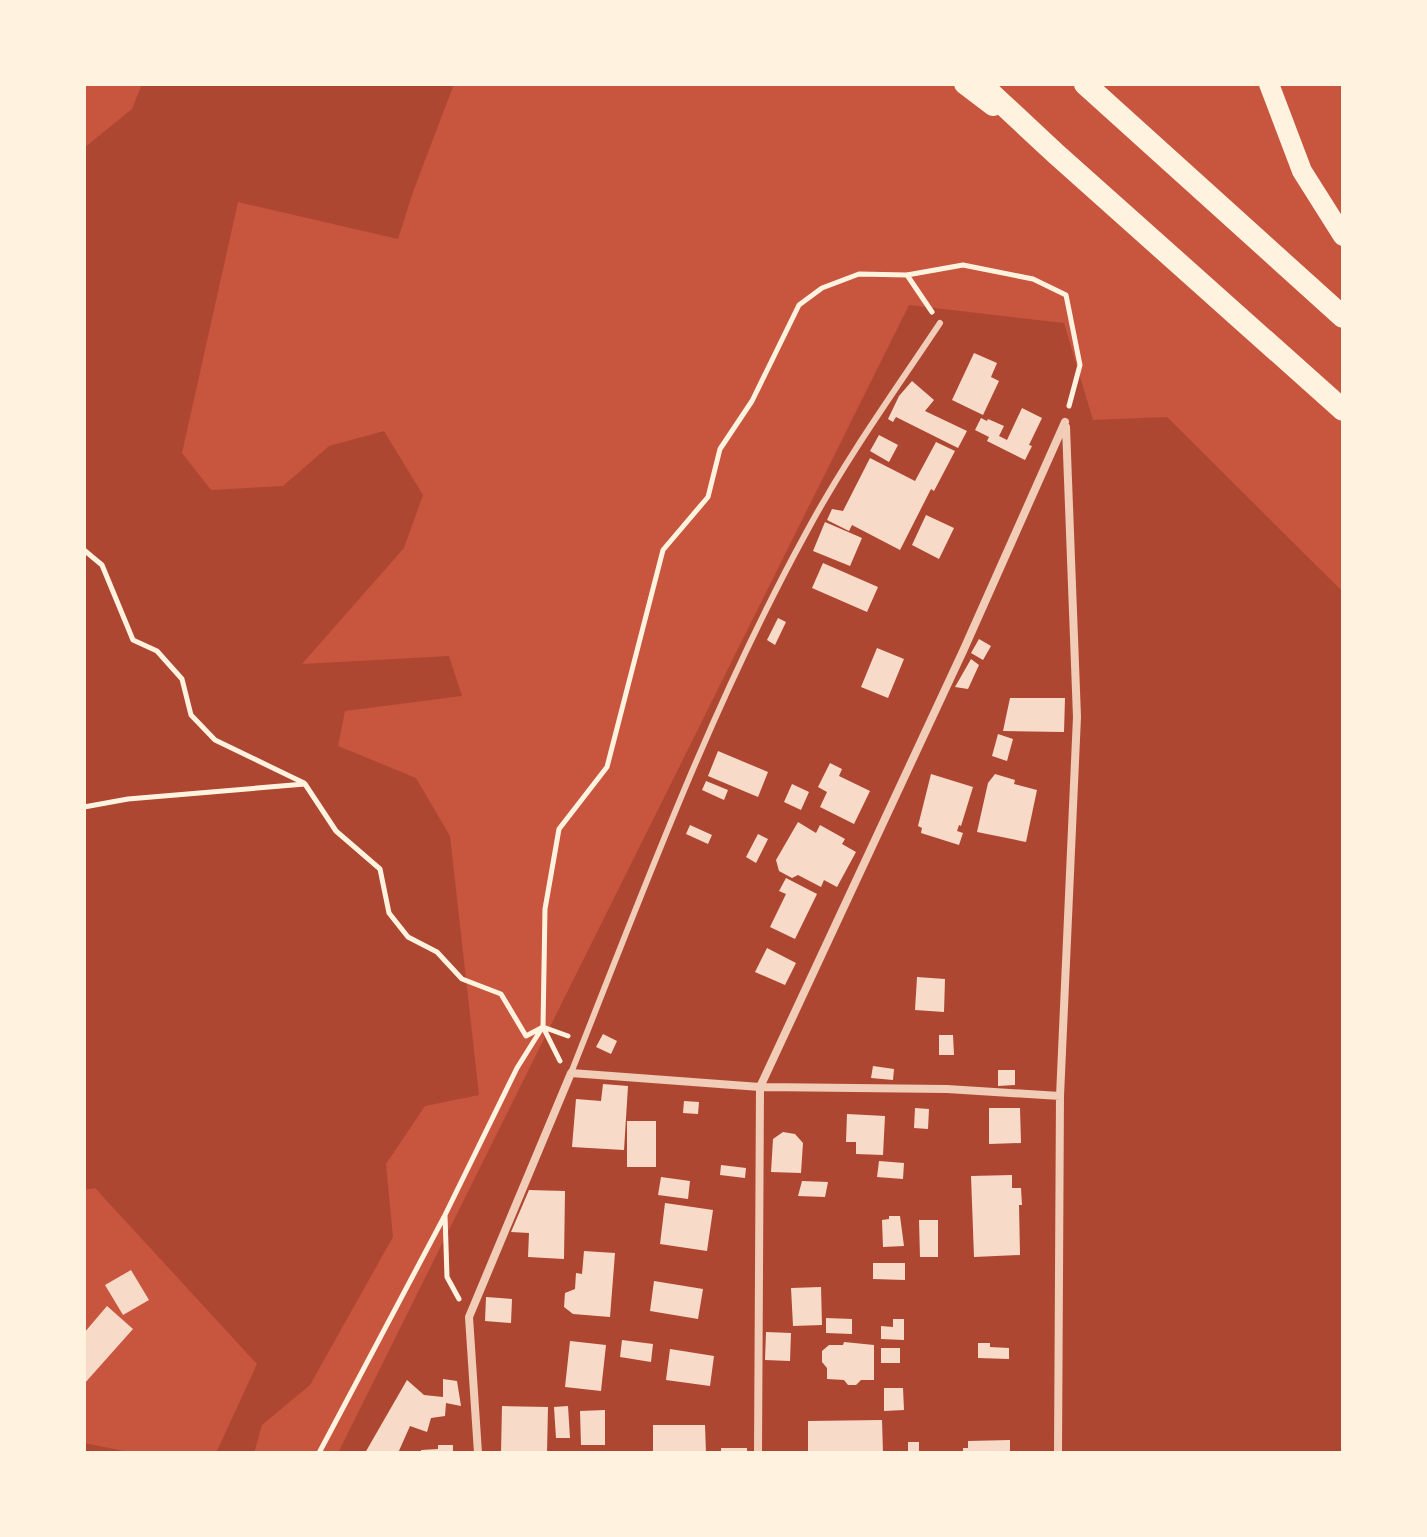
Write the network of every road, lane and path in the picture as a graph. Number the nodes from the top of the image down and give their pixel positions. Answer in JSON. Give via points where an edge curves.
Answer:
{"nodes":[{"id":1,"x":964,"y":84,"type":"edge"},
{"id":2,"x":981,"y":84,"type":"edge"},
{"id":3,"x":1085,"y":84,"type":"edge"},
{"id":4,"x":1269,"y":84,"type":"edge"},
{"id":5,"x":1055,"y":153,"type":"junction"},
{"id":6,"x":1343,"y":236,"type":"edge"},
{"id":7,"x":907,"y":275,"type":"junction"},
{"id":8,"x":1343,"y":317,"type":"edge"},
{"id":9,"x":940,"y":323,"type":"joint"},
{"id":10,"x":1343,"y":410,"type":"edge"},
{"id":11,"x":1065,"y":422,"type":"junction"},
{"id":12,"x":84,"y":550,"type":"edge"},
{"id":13,"x":305,"y":784,"type":"junction"},
{"id":14,"x":84,"y":807,"type":"edge"},
{"id":15,"x":543,"y":1027,"type":"junction"},
{"id":16,"x":583,"y":1042,"type":"junction"},
{"id":17,"x":571,"y":1073,"type":"junction"},
{"id":18,"x":760,"y":1087,"type":"junction"},
{"id":19,"x":1060,"y":1096,"type":"junction"},
{"id":20,"x":445,"y":1215,"type":"junction"},
{"id":21,"x":469,"y":1317,"type":"junction"},
{"id":22,"x":319,"y":1453,"type":"edge"},
{"id":23,"x":478,"y":1453,"type":"edge"},
{"id":24,"x":758,"y":1453,"type":"edge"},
{"id":25,"x":1058,"y":1453,"type":"edge"}],
"edges":[{"from":1,"to":5,"type":"main road"},
{"from":2,"to":5,"type":"highway"},
{"from":3,"to":8,"type":"highway"},
{"from":4,"to":6,"type":"main road","via":[[1302,171]]},
{"from":5,"to":10,"type":"highway"},
{"from":7,"to":9,"type":"path"},
{"from":7,"to":11,"type":"path","via":[[963,265],[1033,279],[1066,295],[1080,365]]},
{"from":7,"to":15,"type":"path","via":[[859,274],[822,288],[799,305],[752,401],[720,449],[708,497],[663,550],[607,767],[559,829],[545,909]]},
{"from":9,"to":16,"type":"lane","via":[[807,530],[747,646]]},
{"from":11,"to":18,"type":"street"},
{"from":11,"to":19,"type":"street","via":[[1077,717]]},
{"from":12,"to":13,"type":"path","via":[[102,565],[133,640],[157,651],[182,679],[191,715],[215,740]]},
{"from":13,"to":14,"type":"path"},
{"from":13,"to":15,"type":"path","via":[[336,831],[380,869],[389,913],[408,937],[437,952],[462,979],[501,994],[526,1036]]},
{"from":15,"to":16,"type":"path"},
{"from":15,"to":17,"type":"path"},
{"from":15,"to":20,"type":"path","via":[[517,1068]]},
{"from":16,"to":17,"type":"lane"},
{"from":17,"to":18,"type":"street"},
{"from":17,"to":21,"type":"street"},
{"from":18,"to":19,"type":"street"},
{"from":18,"to":24,"type":"street"},
{"from":19,"to":25,"type":"street"},
{"from":20,"to":21,"type":"path","via":[[447,1277]]},
{"from":20,"to":22,"type":"path"},
{"from":21,"to":23,"type":"street"}]}
